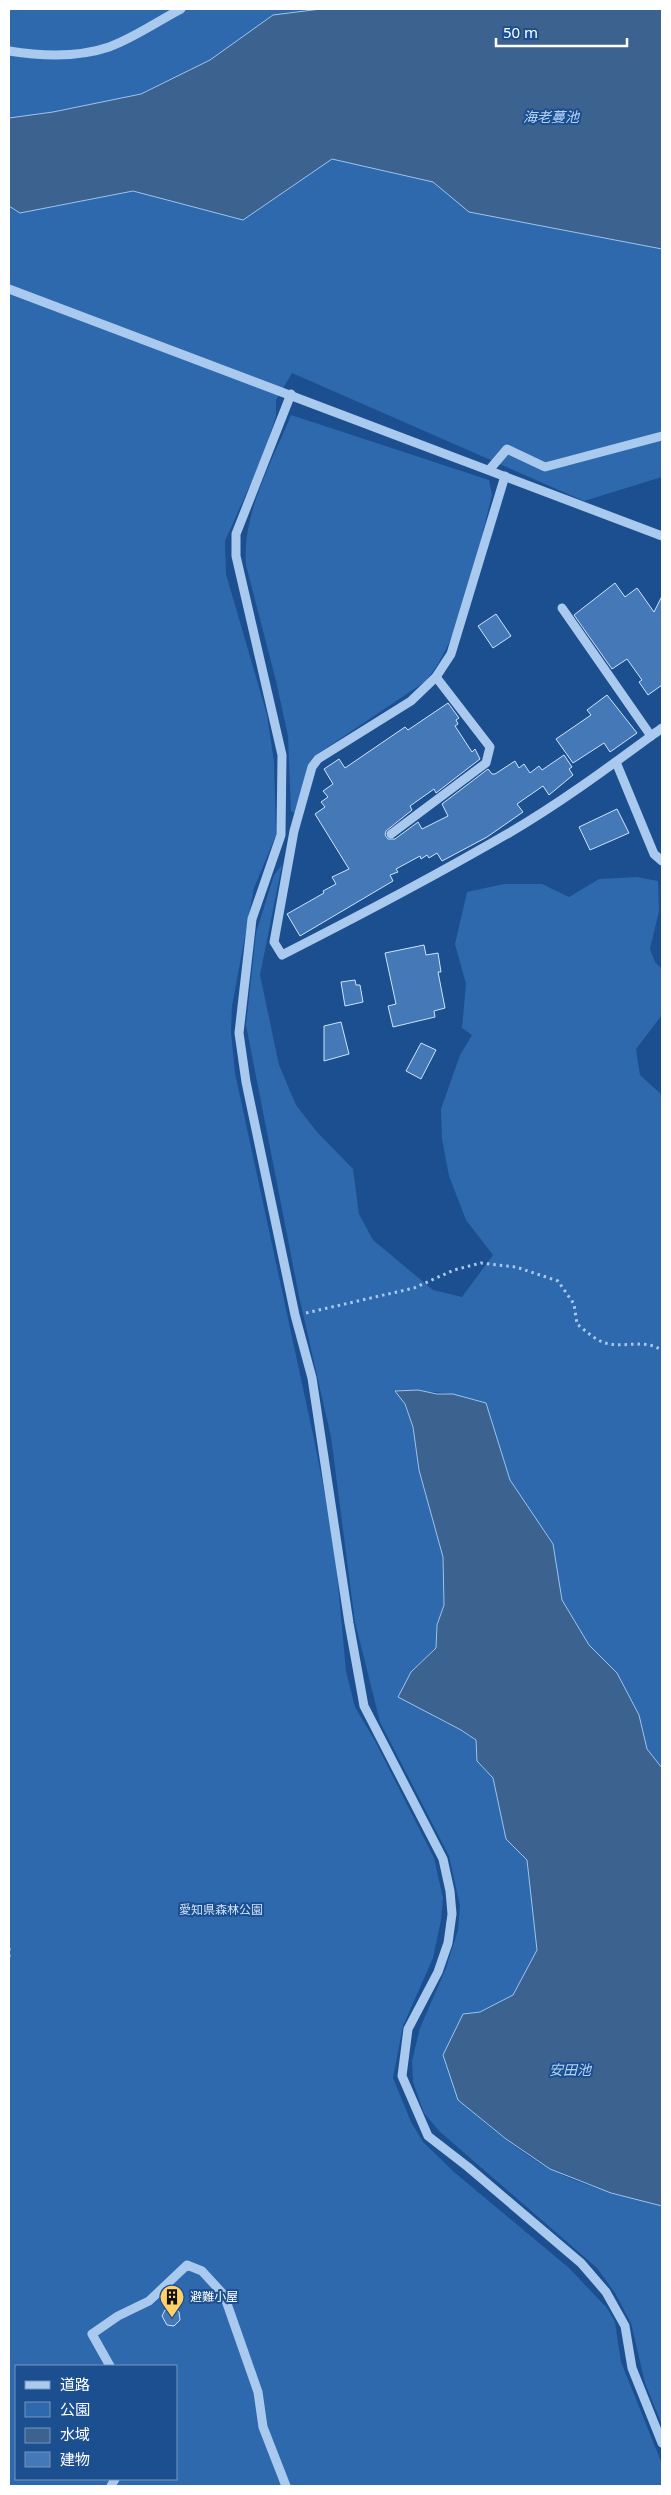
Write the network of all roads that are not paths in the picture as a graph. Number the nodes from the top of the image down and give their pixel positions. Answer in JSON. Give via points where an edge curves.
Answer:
{"nodes":[{"id":1,"x":181,"y":9,"type":"edge"},
{"id":2,"x":9,"y":51,"type":"edge"},
{"id":3,"x":9,"y":289,"type":"edge"},
{"id":4,"x":291,"y":394,"type":"junction"},
{"id":5,"x":662,"y":436,"type":"edge"},
{"id":6,"x":490,"y":469,"type":"junction"},
{"id":7,"x":504,"y":476,"type":"junction"},
{"id":8,"x":662,"y":536,"type":"edge"},
{"id":9,"x":562,"y":608,"type":"dead end"},
{"id":10,"x":436,"y":677,"type":"junction"},
{"id":11,"x":662,"y":728,"type":"edge"},
{"id":12,"x":651,"y":736,"type":"junction"},
{"id":13,"x":616,"y":762,"type":"junction"},
{"id":14,"x":391,"y":834,"type":"dead end"},
{"id":15,"x":280,"y":835,"type":"junction"},
{"id":16,"x":292,"y":837,"type":"junction"},
{"id":17,"x":662,"y":861,"type":"edge"},
{"id":18,"x":109,"y":2365,"type":"edge"},
{"id":19,"x":662,"y":2443,"type":"edge"},
{"id":20,"x":286,"y":2486,"type":"edge"}],
"edges":[{"from":1,"to":2,"type":"street","via":[[109,47],[42,56]]},
{"from":3,"to":4,"type":"street"},
{"from":4,"to":6,"type":"street"},
{"from":4,"to":15,"type":"street","via":[[236,534],[236,556],[282,755]]},
{"from":5,"to":6,"type":"street","via":[[545,466],[507,449]]},
{"from":6,"to":7,"type":"street"},
{"from":7,"to":8,"type":"street"},
{"from":7,"to":10,"type":"street","via":[[451,654]]},
{"from":9,"to":12,"type":"street"},
{"from":10,"to":14,"type":"street","via":[[490,747],[486,764]]},
{"from":10,"to":16,"type":"street","via":[[411,701],[318,759],[312,767]]},
{"from":11,"to":12,"type":"street"},
{"from":12,"to":13,"type":"street"},
{"from":13,"to":16,"type":"street","via":[[511,832],[388,901],[282,955],[274,942]]},
{"from":13,"to":17,"type":"street","via":[[654,854]]},
{"from":15,"to":16,"type":"street"},
{"from":15,"to":19,"type":"street","via":[[252,919],[239,1032],[246,1082],[295,1315],[312,1378],[364,1706],[442,1858],[450,1892],[452,1914],[448,1943],[438,1972],[408,2029],[402,2076],[428,2136],[581,2263],[606,2292],[625,2326],[632,2368]]},
{"from":18,"to":20,"type":"street","via":[[92,2334],[118,2316],[149,2301],[187,2265],[202,2271],[224,2295],[258,2392],[263,2427]]}]}
